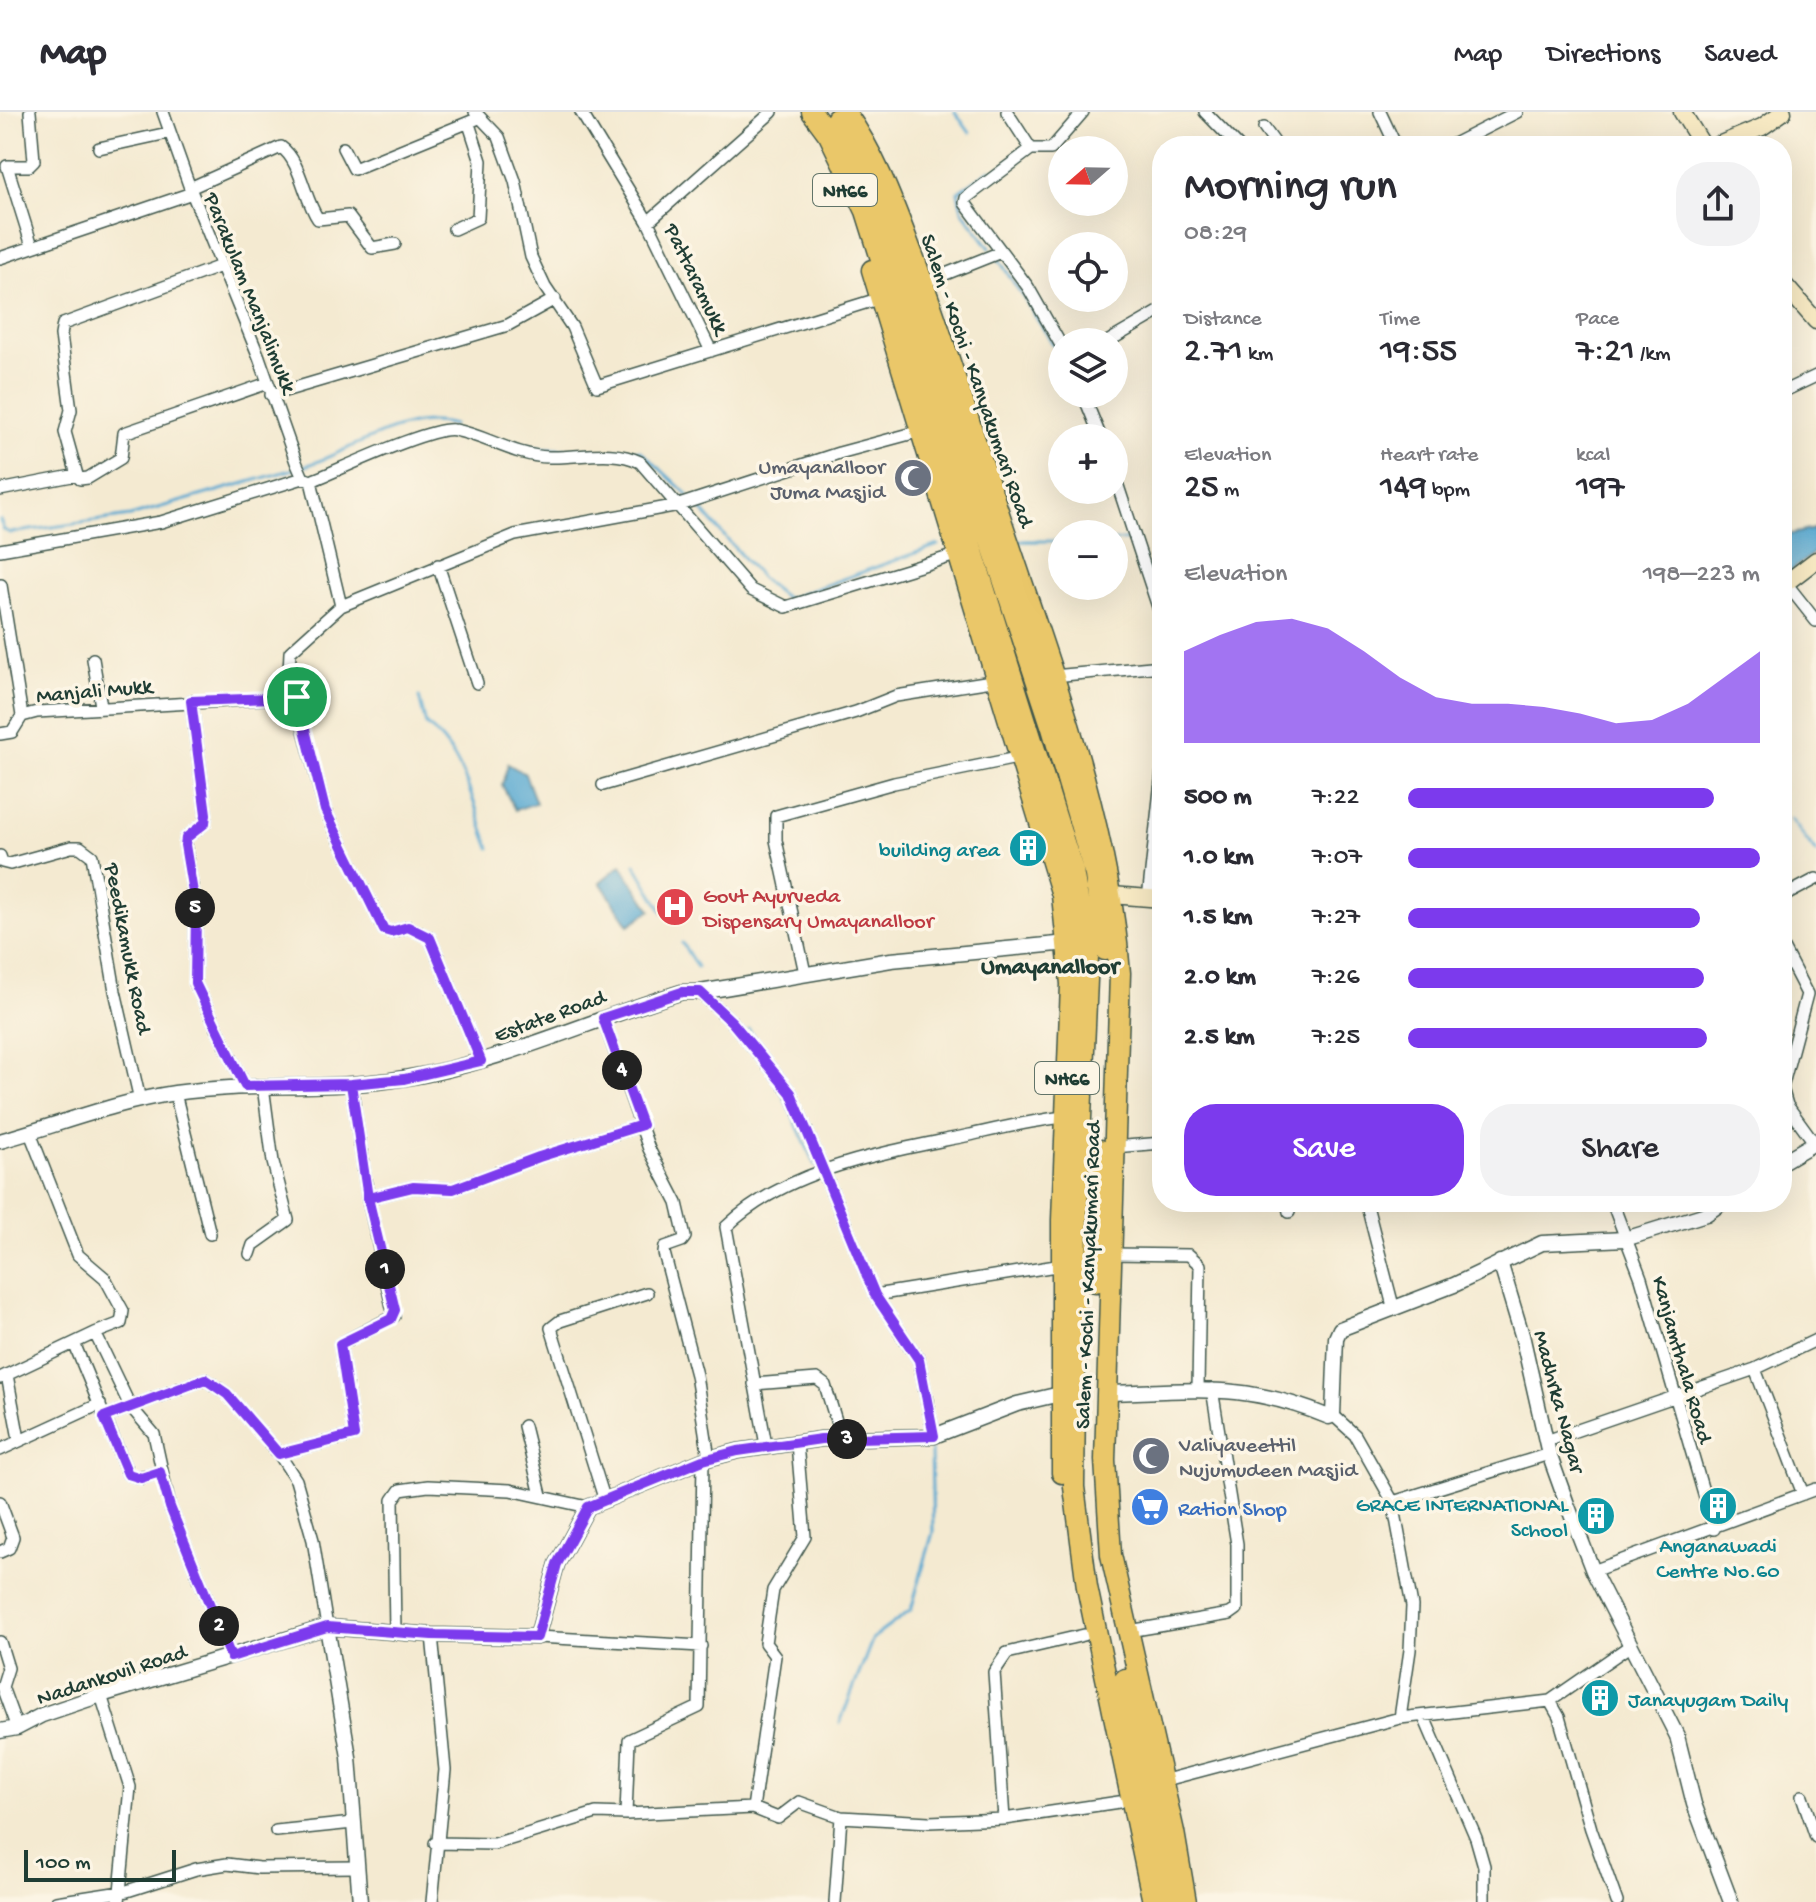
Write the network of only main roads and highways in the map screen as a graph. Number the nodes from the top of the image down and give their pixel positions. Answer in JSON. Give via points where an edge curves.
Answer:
{"nodes":[{"id":1,"x":798,"y":112,"type":"edge"},
{"id":2,"x":812,"y":112,"type":"edge"},
{"id":3,"x":831,"y":112,"type":"edge"},
{"id":4,"x":845,"y":112,"type":"edge"},
{"id":5,"x":1682,"y":112,"type":"edge"},
{"id":6,"x":1783,"y":112,"type":"edge"},
{"id":7,"x":1697,"y":136,"type":"edge"},
{"id":8,"x":1740,"y":136,"type":"edge"},
{"id":9,"x":1792,"y":293,"type":"edge"},
{"id":10,"x":1816,"y":321,"type":"edge"},
{"id":11,"x":1816,"y":560,"type":"edge"},
{"id":12,"x":1792,"y":579,"type":"edge"},
{"id":13,"x":1112,"y":895,"type":"junction"},
{"id":14,"x":1152,"y":899,"type":"edge"},
{"id":15,"x":1139,"y":1902,"type":"edge"},
{"id":16,"x":1153,"y":1902,"type":"edge"},
{"id":17,"x":1172,"y":1902,"type":"edge"},
{"id":18,"x":1186,"y":1902,"type":"edge"}],
"edges":[{"from":1,"to":15,"type":"highway","name":"Salem - Kochi - Kanyakumari Road","number":"NH66","via":[[852,202],[1062,895],[1071,984],[1060,1394],[1066,1530]]},
{"from":2,"to":16,"type":"highway","via":[[829,135],[871,225],[1073,871],[1088,957],[1077,1210],[1074,1487],[1087,1587]]},
{"from":3,"to":17,"type":"highway","via":[[881,208],[1095,875],[1106,954],[1092,1485],[1105,1581]]},
{"from":4,"to":13,"type":"highway","name":"Salem - Kochi - Kanyakumari Road","number":"NH66","via":[[886,183],[923,283],[1081,765]]},
{"from":5,"to":7,"type":"main road"},
{"from":6,"to":8,"type":"main road"},
{"from":9,"to":10,"type":"main road"},
{"from":11,"to":12,"type":"main road"},
{"from":13,"to":14,"type":"main road"},
{"from":13,"to":18,"type":"highway","name":"Salem - Kochi - Kanyakumari Road","number":"NH66","via":[[1120,973],[1105,1460],[1111,1555]]}]}
